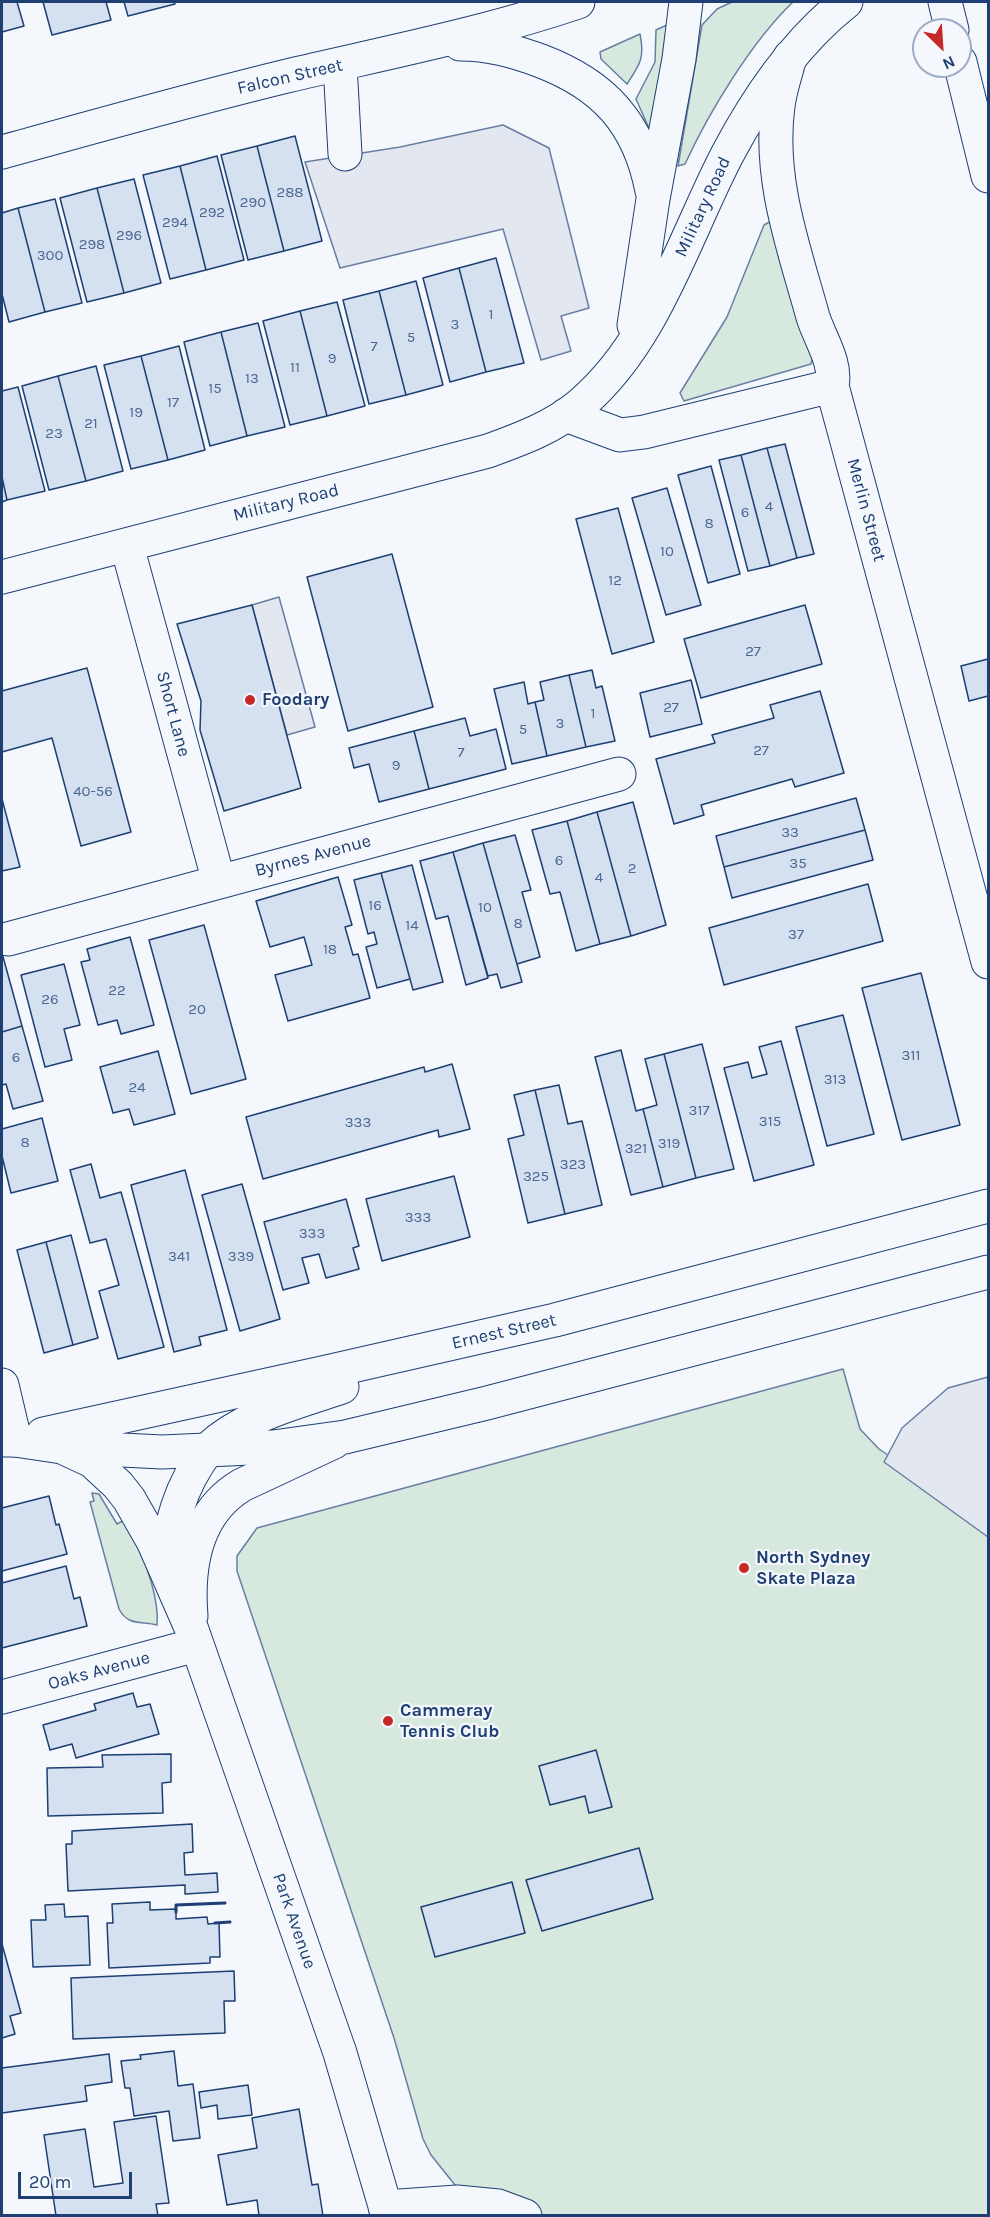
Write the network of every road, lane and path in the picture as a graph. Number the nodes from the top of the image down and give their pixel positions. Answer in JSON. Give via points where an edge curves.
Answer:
{"nodes":[{"id":1,"x":578,"y":2,"type":"edge"},
{"id":2,"x":686,"y":2,"type":"edge"},
{"id":3,"x":846,"y":2,"type":"edge"},
{"id":4,"x":945,"y":2,"type":"edge"},
{"id":5,"x":949,"y":18,"type":"edge"},
{"id":6,"x":427,"y":45,"type":"junction"},
{"id":7,"x":790,"y":57,"type":"junction"},
{"id":8,"x":340,"y":65,"type":"junction"},
{"id":9,"x":964,"y":78,"type":"edge"},
{"id":10,"x":2,"y":152,"type":"edge"},
{"id":11,"x":345,"y":154,"type":"dead end"},
{"id":12,"x":988,"y":176,"type":"edge"},
{"id":13,"x":653,"y":199,"type":"junction"},
{"id":14,"x":630,"y":348,"type":"junction"},
{"id":15,"x":832,"y":386,"type":"junction"},
{"id":16,"x":566,"y":415,"type":"junction"},
{"id":17,"x":127,"y":546,"type":"junction"},
{"id":18,"x":2,"y":578,"type":"edge"},
{"id":19,"x":619,"y":774,"type":"dead end"},
{"id":20,"x":219,"y":882,"type":"junction"},
{"id":21,"x":8,"y":939,"type":"dead end"},
{"id":22,"x":988,"y":962,"type":"edge"},
{"id":23,"x":988,"y":1206,"type":"edge"},
{"id":24,"x":988,"y":1272,"type":"edge"},
{"id":25,"x":499,"y":1333,"type":"junction"},
{"id":26,"x":2,"y":1385,"type":"edge"},
{"id":27,"x":345,"y":1437,"type":"junction"},
{"id":28,"x":8,"y":1440,"type":"edge"},
{"id":29,"x":62,"y":1447,"type":"junction"},
{"id":30,"x":208,"y":1449,"type":"junction"},
{"id":31,"x":175,"y":1594,"type":"junction"},
{"id":32,"x":194,"y":1638,"type":"junction"},
{"id":33,"x":2,"y":1697,"type":"edge"},
{"id":34,"x":387,"y":2211,"type":"edge"},
{"id":35,"x":525,"y":2216,"type":"edge"}],
"edges":[{"from":1,"to":6,"type":"main road","name":"Falcon Street"},
{"from":2,"to":13,"type":"main road"},
{"from":3,"to":7,"type":"main road","name":"Military Road"},
{"from":4,"to":5,"type":"main road"},
{"from":6,"to":8,"type":"main road","name":"Falcon Street"},
{"from":6,"to":13,"type":"main road","via":[[501,47],[548,64],[595,89],[629,130],[645,165]]},
{"from":7,"to":14,"type":"main road","name":"Military Road","via":[[727,157],[668,281]]},
{"from":7,"to":15,"type":"main road","name":"Merlin Street","via":[[778,105],[779,183],[788,230],[834,373]]},
{"from":8,"to":10,"type":"main road","name":"Falcon Street"},
{"from":8,"to":11,"type":"main road"},
{"from":9,"to":12,"type":"main road"},
{"from":13,"to":14,"type":"main road"},
{"from":14,"to":16,"type":"main road","name":"Military Road","via":[[596,390]]},
{"from":15,"to":16,"type":"main road","via":[[620,435]]},
{"from":15,"to":22,"type":"main road","name":"Merlin Street"},
{"from":16,"to":17,"type":"main road","name":"Military Road","via":[[488,451]]},
{"from":17,"to":18,"type":"main road","name":"Military Road"},
{"from":17,"to":20,"type":"main road","name":"Short Lane"},
{"from":19,"to":20,"type":"main road","name":"Byrnes Avenue"},
{"from":20,"to":21,"type":"main road","name":"Byrnes Avenue"},
{"from":23,"to":25,"type":"main road","name":"Ernest Street"},
{"from":24,"to":27,"type":"main road"},
{"from":25,"to":28,"type":"main road","name":"Ernest Street"},
{"from":25,"to":30,"type":"main road","name":"Park Avenue","via":[[239,1425]]},
{"from":26,"to":28,"type":"main road"},
{"from":27,"to":30,"type":"main road","via":[[273,1447]]},
{"from":27,"to":32,"type":"main road","name":"Park Avenue","via":[[242,1485],[215,1506],[199,1534],[192,1558],[189,1581]]},
{"from":28,"to":29,"type":"main road"},
{"from":29,"to":30,"type":"main road","via":[[162,1452]]},
{"from":29,"to":31,"type":"main road","name":"Park Avenue","via":[[92,1461],[129,1499],[153,1541]]},
{"from":30,"to":31,"type":"main road","name":"Park Avenue","via":[[190,1478],[174,1522],[169,1559]]},
{"from":31,"to":32,"type":"main road","name":"Park Avenue"},
{"from":32,"to":33,"type":"main road","name":"Oaks Avenue"},
{"from":32,"to":34,"type":"main road","name":"Park Avenue","via":[[340,2053]]},
{"from":34,"to":35,"type":"main road","via":[[457,2202],[498,2206]]}]}
